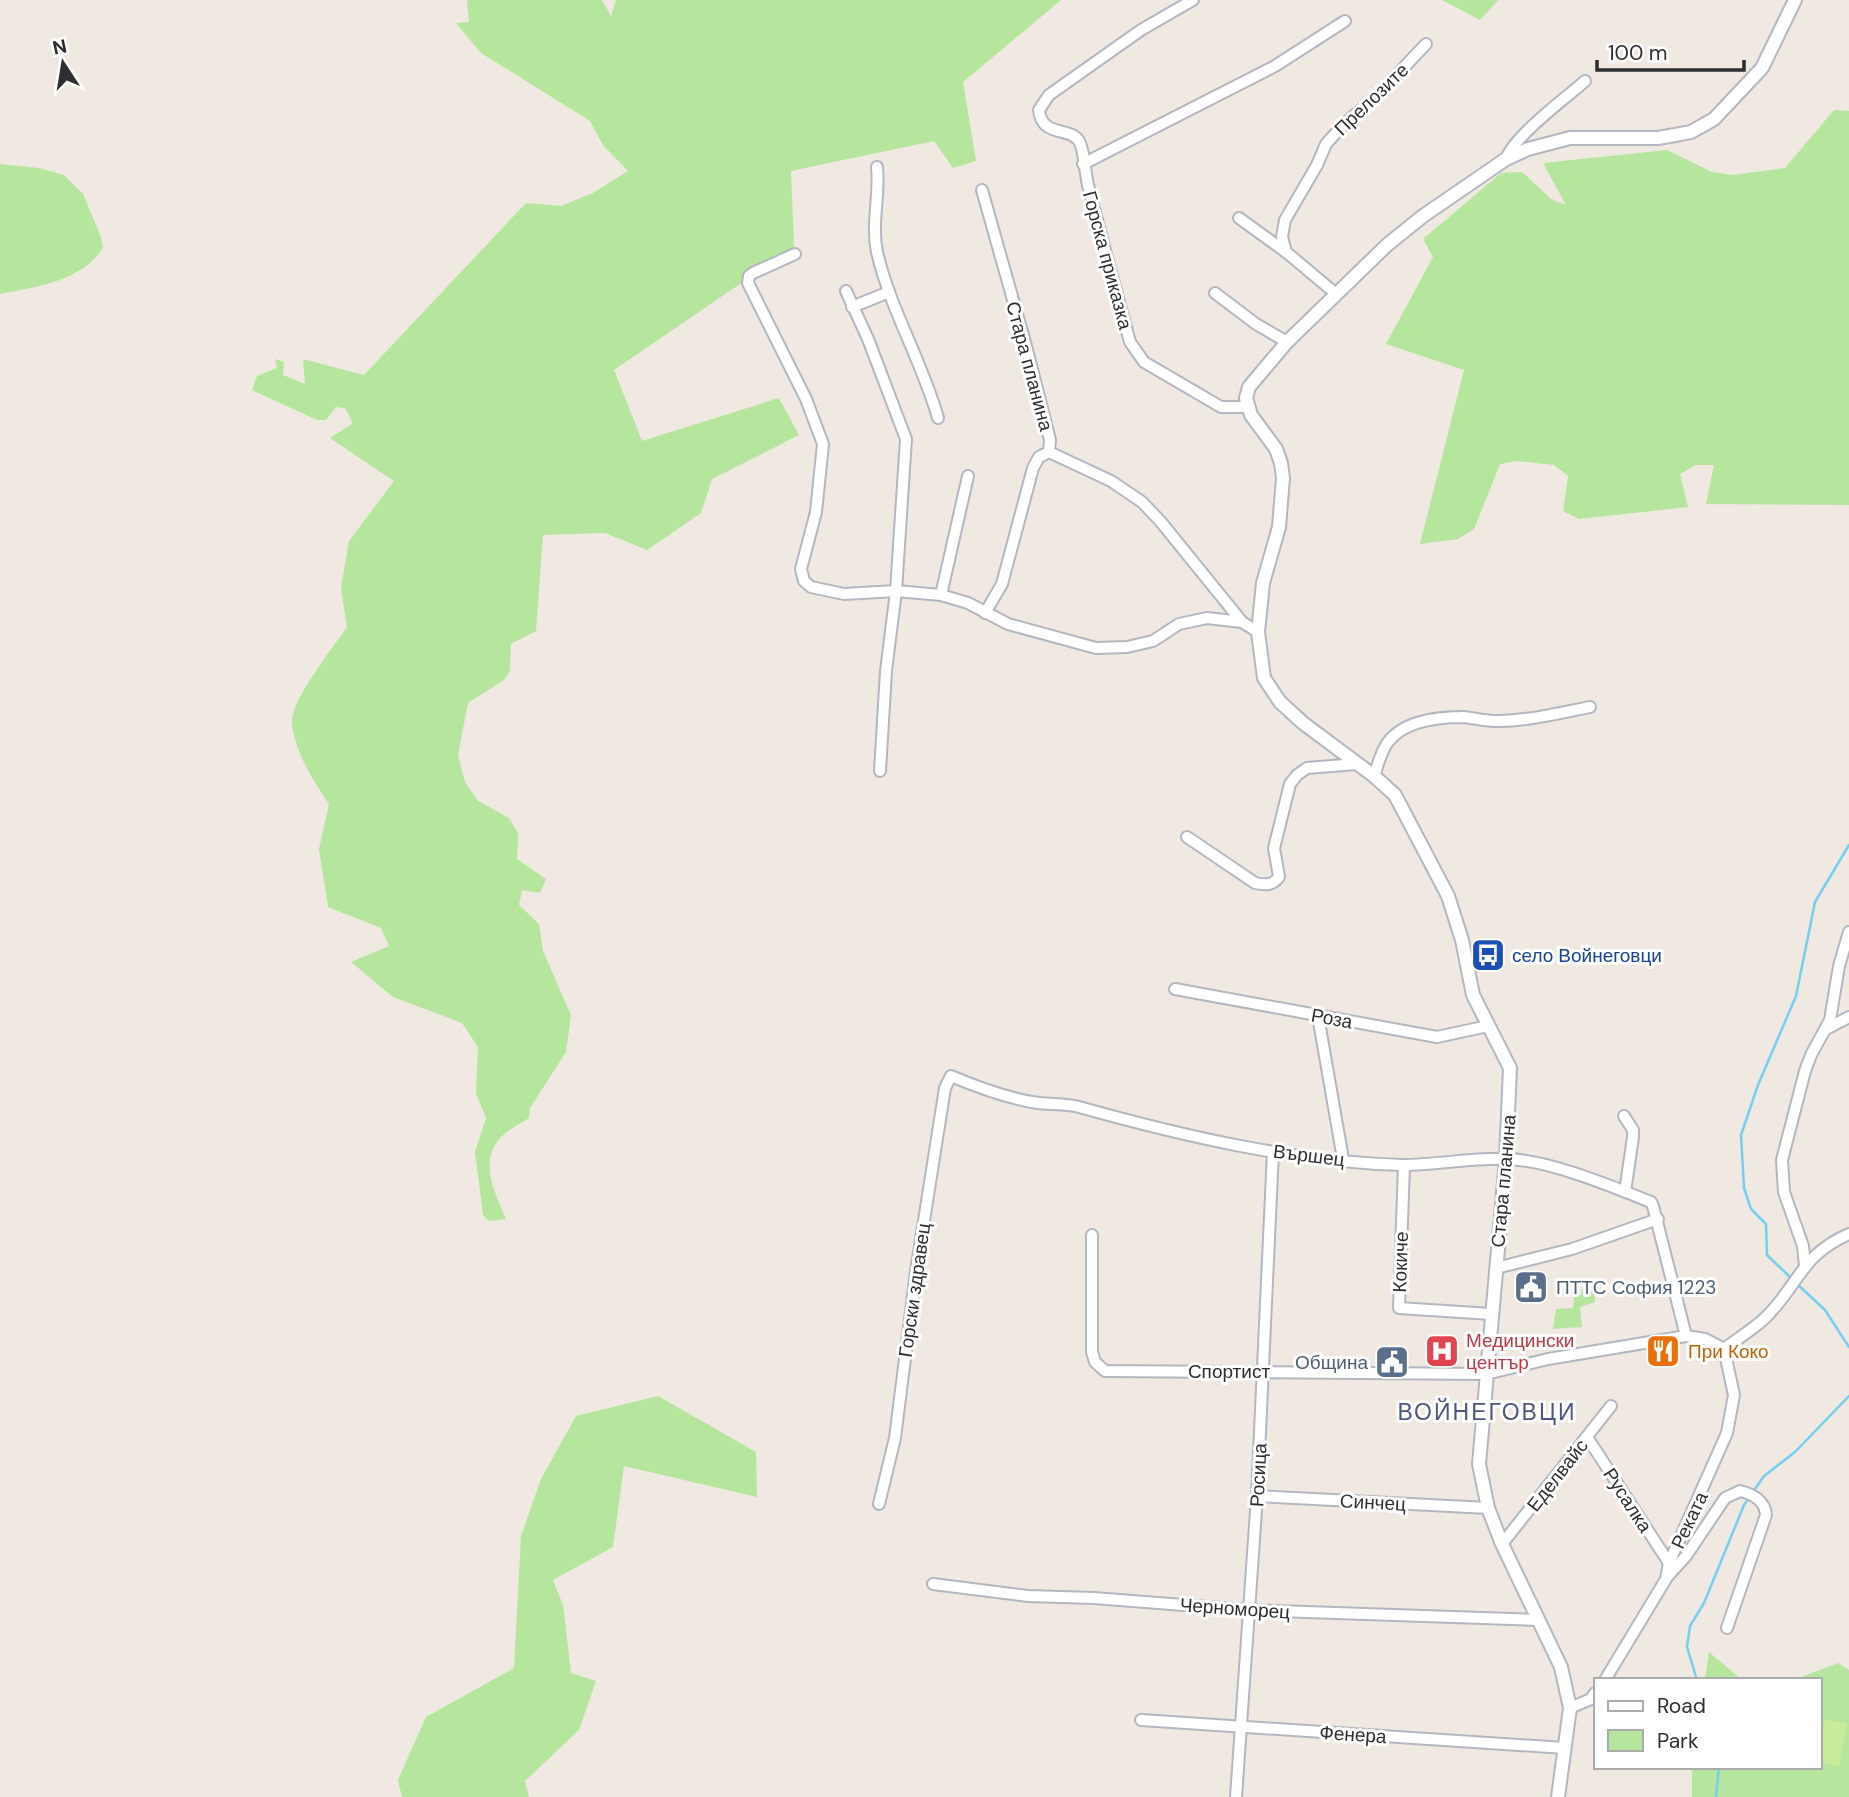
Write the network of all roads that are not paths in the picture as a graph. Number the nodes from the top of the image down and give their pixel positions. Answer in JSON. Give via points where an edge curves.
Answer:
{"nodes":[{"id":1,"x":1193,"y":0,"type":"edge"},
{"id":2,"x":1795,"y":0,"type":"edge"},
{"id":3,"x":1345,"y":21,"type":"dead end"},
{"id":4,"x":1426,"y":44,"type":"dead end"},
{"id":5,"x":1586,"y":81,"type":"dead end"},
{"id":6,"x":1506,"y":159,"type":"junction"},
{"id":7,"x":1083,"y":164,"type":"junction"},
{"id":8,"x":877,"y":167,"type":"dead end"},
{"id":9,"x":982,"y":190,"type":"dead end"},
{"id":10,"x":1239,"y":218,"type":"dead end"},
{"id":11,"x":1286,"y":252,"type":"junction"},
{"id":12,"x":795,"y":254,"type":"dead end"},
{"id":13,"x":846,"y":291,"type":"dead end"},
{"id":14,"x":889,"y":292,"type":"junction"},
{"id":15,"x":1215,"y":293,"type":"dead end"},
{"id":16,"x":1335,"y":293,"type":"junction"},
{"id":17,"x":852,"y":307,"type":"junction"},
{"id":18,"x":1287,"y":342,"type":"junction"},
{"id":19,"x":1247,"y":407,"type":"junction"},
{"id":20,"x":938,"y":418,"type":"dead end"},
{"id":21,"x":1049,"y":452,"type":"junction"},
{"id":22,"x":968,"y":476,"type":"dead end"},
{"id":23,"x":896,"y":591,"type":"junction"},
{"id":24,"x":941,"y":595,"type":"junction"},
{"id":25,"x":985,"y":613,"type":"junction"},
{"id":26,"x":1242,"y":622,"type":"junction"},
{"id":27,"x":1258,"y":632,"type":"junction"},
{"id":28,"x":1590,"y":707,"type":"dead end"},
{"id":29,"x":1356,"y":764,"type":"junction"},
{"id":30,"x":880,"y":771,"type":"dead end"},
{"id":31,"x":1374,"y":776,"type":"junction"},
{"id":32,"x":1187,"y":837,"type":"dead end"},
{"id":33,"x":1849,"y":932,"type":"edge"},
{"id":34,"x":1175,"y":989,"type":"dead end"},
{"id":35,"x":1318,"y":1016,"type":"junction"},
{"id":36,"x":1849,"y":1017,"type":"edge"},
{"id":37,"x":1488,"y":1026,"type":"junction"},
{"id":38,"x":1826,"y":1029,"type":"junction"},
{"id":39,"x":951,"y":1076,"type":"joint"},
{"id":40,"x":1624,"y":1116,"type":"dead end"},
{"id":41,"x":1273,"y":1152,"type":"junction"},
{"id":42,"x":1343,"y":1159,"type":"junction"},
{"id":43,"x":1506,"y":1159,"type":"junction"},
{"id":44,"x":1404,"y":1165,"type":"junction"},
{"id":45,"x":1625,"y":1192,"type":"junction"},
{"id":46,"x":1658,"y":1219,"type":"junction"},
{"id":47,"x":1849,"y":1234,"type":"edge"},
{"id":48,"x":1092,"y":1236,"type":"dead end"},
{"id":49,"x":1805,"y":1266,"type":"junction"},
{"id":50,"x":1496,"y":1268,"type":"junction"},
{"id":51,"x":1492,"y":1314,"type":"junction"},
{"id":52,"x":1686,"y":1336,"type":"junction"},
{"id":53,"x":1724,"y":1349,"type":"junction"},
{"id":54,"x":1263,"y":1371,"type":"junction"},
{"id":55,"x":1486,"y":1374,"type":"junction"},
{"id":56,"x":1611,"y":1406,"type":"dead end"},
{"id":57,"x":1587,"y":1437,"type":"junction"},
{"id":58,"x":1257,"y":1496,"type":"junction"},
{"id":59,"x":879,"y":1504,"type":"dead end"},
{"id":60,"x":1489,"y":1508,"type":"junction"},
{"id":61,"x":1502,"y":1544,"type":"junction"},
{"id":62,"x":1670,"y":1563,"type":"junction"},
{"id":63,"x":1665,"y":1579,"type":"junction"},
{"id":64,"x":933,"y":1584,"type":"dead end"},
{"id":65,"x":1247,"y":1610,"type":"junction"},
{"id":66,"x":1538,"y":1620,"type":"junction"},
{"id":67,"x":1727,"y":1628,"type":"dead end"},
{"id":68,"x":1606,"y":1678,"type":"edge"},
{"id":69,"x":1594,"y":1694,"type":"edge"},
{"id":70,"x":1570,"y":1708,"type":"junction"},
{"id":71,"x":1141,"y":1720,"type":"dead end"},
{"id":72,"x":1241,"y":1727,"type":"junction"},
{"id":73,"x":1565,"y":1748,"type":"junction"},
{"id":74,"x":1236,"y":1797,"type":"edge"},
{"id":75,"x":1558,"y":1797,"type":"edge"}],
"edges":[{"from":1,"to":7,"type":"street","name":"Горска приказка","via":[[1102,55],[1042,103],[1043,123],[1077,139]]},
{"from":2,"to":6,"type":"street","via":[[1762,68],[1714,120],[1691,132],[1658,138],[1570,138]]},
{"from":3,"to":7,"type":"street","via":[[1275,66]]},
{"from":4,"to":11,"type":"street","name":"Прелозите","via":[[1326,144],[1284,220]]},
{"from":5,"to":6,"type":"street","via":[[1546,114]]},
{"from":6,"to":16,"type":"street","via":[[1423,216]]},
{"from":7,"to":19,"type":"street","name":"Горска приказка","via":[[1130,342],[1140,358],[1222,407]]},
{"from":8,"to":14,"type":"street","via":[[876,248]]},
{"from":9,"to":21,"type":"street","name":"Стара планина","via":[[1026,346],[1050,440]]},
{"from":10,"to":11,"type":"street"},
{"from":11,"to":16,"type":"street"},
{"from":12,"to":23,"type":"street","via":[[749,276],[748,283],[806,398],[823,444],[816,512],[801,569],[804,581],[811,587],[844,594]]},
{"from":13,"to":17,"type":"street"},
{"from":14,"to":17,"type":"street"},
{"from":14,"to":20,"type":"street","via":[[929,383]]},
{"from":15,"to":18,"type":"street"},
{"from":16,"to":18,"type":"street"},
{"from":17,"to":23,"type":"street","via":[[906,439]]},
{"from":18,"to":19,"type":"street","via":[[1249,387]]},
{"from":19,"to":27,"type":"street","name":"Стара планина","via":[[1276,449],[1283,478],[1279,527],[1263,583]]},
{"from":21,"to":25,"type":"street","via":[[1039,457],[1033,468],[1002,584]]},
{"from":21,"to":26,"type":"street","name":"Стара планина","via":[[1111,481],[1142,502]]},
{"from":22,"to":24,"type":"street"},
{"from":23,"to":24,"type":"street"},
{"from":23,"to":30,"type":"street"},
{"from":24,"to":25,"type":"street"},
{"from":25,"to":26,"type":"street","via":[[1008,624],[1096,648],[1153,641],[1179,624],[1199,619]]},
{"from":26,"to":27,"type":"street"},
{"from":27,"to":29,"type":"street","name":"Стара планина","via":[[1264,678],[1280,702]]},
{"from":28,"to":31,"type":"street","via":[[1524,720],[1465,717],[1413,724],[1388,742]]},
{"from":29,"to":31,"type":"street","name":"Стара планина"},
{"from":29,"to":32,"type":"street","via":[[1307,768],[1290,785],[1274,848],[1279,877],[1275,883],[1255,883]]},
{"from":31,"to":37,"type":"street","name":"Стара планина","via":[[1395,795],[1448,896],[1473,995]]},
{"from":33,"to":38,"type":"street"},
{"from":34,"to":35,"type":"street","name":"Роза"},
{"from":35,"to":37,"type":"street","name":"Роза","via":[[1437,1037]]},
{"from":35,"to":42,"type":"street"},
{"from":36,"to":38,"type":"street"},
{"from":37,"to":43,"type":"street","name":"Стара планина","via":[[1510,1068]]},
{"from":38,"to":49,"type":"street","via":[[1802,1079],[1781,1168]]},
{"from":39,"to":41,"type":"street","name":"Вършец","via":[[1017,1099],[1077,1107]]},
{"from":39,"to":59,"type":"street","name":"Горски здравец","via":[[945,1088],[923,1219],[895,1438]]},
{"from":40,"to":45,"type":"street","via":[[1633,1130]]},
{"from":41,"to":42,"type":"street","name":"Вършец"},
{"from":41,"to":54,"type":"street","name":"Росица"},
{"from":42,"to":44,"type":"street","name":"Вършец"},
{"from":43,"to":44,"type":"street","name":"Вършец"},
{"from":43,"to":45,"type":"street","name":"Вършец","via":[[1543,1164]]},
{"from":43,"to":50,"type":"street","name":"Стара планина"},
{"from":44,"to":51,"type":"street","name":"Кокиче","via":[[1399,1308]]},
{"from":45,"to":46,"type":"street","name":"Вършец","via":[[1651,1202]]},
{"from":46,"to":50,"type":"street","via":[[1572,1249]]},
{"from":46,"to":52,"type":"street"},
{"from":47,"to":49,"type":"street","via":[[1833,1241]]},
{"from":48,"to":54,"type":"street","name":"Спортист","via":[[1092,1352],[1097,1365],[1105,1371]]},
{"from":49,"to":53,"type":"street","via":[[1765,1318]]},
{"from":50,"to":51,"type":"street","name":"Стара планина"},
{"from":51,"to":55,"type":"street","name":"Стара планина"},
{"from":52,"to":53,"type":"street","name":"Спортист"},
{"from":52,"to":55,"type":"street","name":"Спортист"},
{"from":53,"to":62,"type":"street","name":"Реката","via":[[1734,1395],[1727,1433]]},
{"from":54,"to":55,"type":"street","name":"Спортист"},
{"from":54,"to":58,"type":"street","name":"Росица"},
{"from":55,"to":60,"type":"street","name":"Стара планина","via":[[1479,1464]]},
{"from":56,"to":57,"type":"street","name":"Еделвайс"},
{"from":57,"to":61,"type":"street","name":"Еделвайс"},
{"from":57,"to":62,"type":"street","name":"Русалка"},
{"from":58,"to":60,"type":"street","name":"Синчец"},
{"from":58,"to":65,"type":"street","name":"Росица"},
{"from":60,"to":61,"type":"street","name":"Стара планина"},
{"from":61,"to":66,"type":"street","name":"Стара планина"},
{"from":62,"to":63,"type":"street","name":"Реката"},
{"from":63,"to":67,"type":"street","via":[[1725,1498],[1740,1491],[1759,1499],[1766,1515]]},
{"from":63,"to":68,"type":"street","name":"Реката"},
{"from":64,"to":65,"type":"street","name":"Черноморец","via":[[1028,1596]]},
{"from":65,"to":66,"type":"street","name":"Черноморец"},
{"from":65,"to":72,"type":"street","name":"Росица"},
{"from":66,"to":70,"type":"street","name":"Стара планина","via":[[1561,1667]]},
{"from":69,"to":70,"type":"street"},
{"from":70,"to":73,"type":"street","name":"Стара планина"},
{"from":71,"to":72,"type":"street","name":"Фенера"},
{"from":72,"to":73,"type":"street","name":"Фенера"},
{"from":72,"to":74,"type":"street","name":"Росица"},
{"from":73,"to":75,"type":"street","name":"Стара планина"}]}
